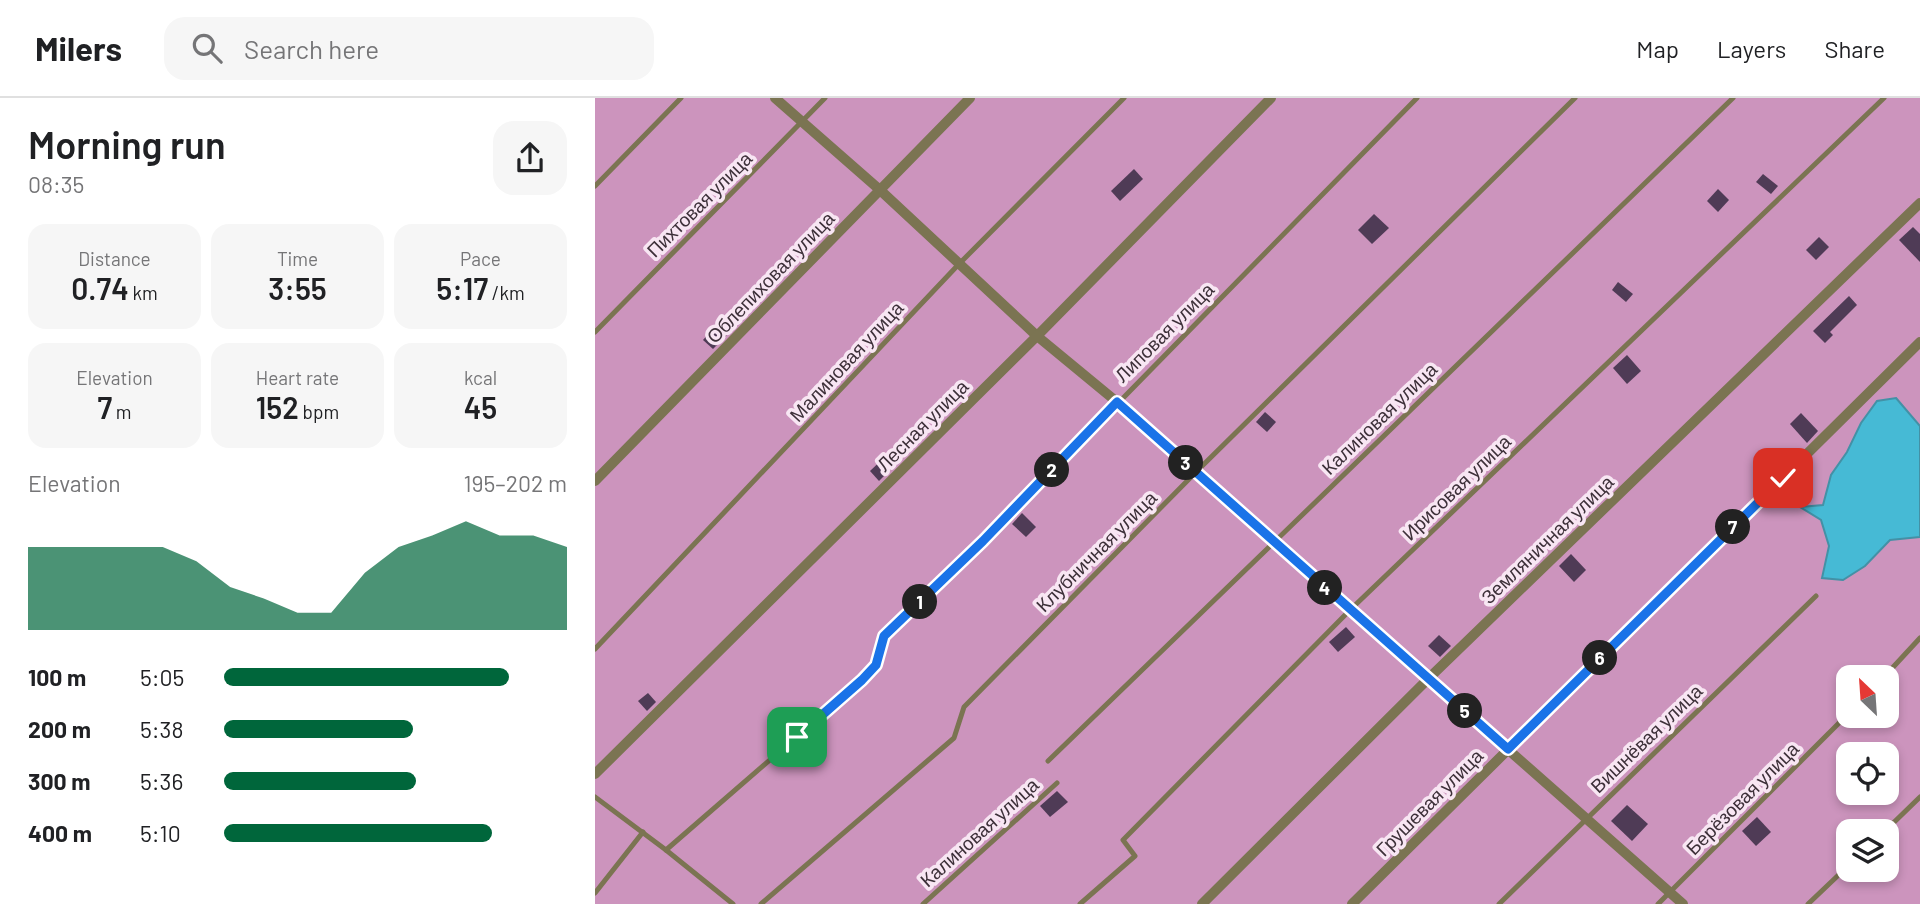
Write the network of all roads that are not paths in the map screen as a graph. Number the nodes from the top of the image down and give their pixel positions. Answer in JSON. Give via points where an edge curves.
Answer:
{"nodes":[{"id":1,"x":681,"y":98,"type":"edge"},
{"id":2,"x":775,"y":98,"type":"edge"},
{"id":3,"x":825,"y":98,"type":"edge"},
{"id":4,"x":970,"y":98,"type":"edge"},
{"id":5,"x":1124,"y":98,"type":"edge"},
{"id":6,"x":1271,"y":98,"type":"edge"},
{"id":7,"x":1417,"y":98,"type":"edge"},
{"id":8,"x":1575,"y":98,"type":"edge"},
{"id":9,"x":1733,"y":98,"type":"edge"},
{"id":10,"x":1884,"y":98,"type":"edge"},
{"id":11,"x":802,"y":121,"type":"junction"},
{"id":12,"x":595,"y":186,"type":"edge"},
{"id":13,"x":880,"y":190,"type":"junction"},
{"id":14,"x":1920,"y":203,"type":"edge"},
{"id":15,"x":958,"y":265,"type":"junction"},
{"id":16,"x":595,"y":332,"type":"edge"},
{"id":17,"x":1037,"y":336,"type":"junction"},
{"id":18,"x":1920,"y":342,"type":"edge"},
{"id":19,"x":1117,"y":402,"type":"junction"},
{"id":20,"x":1196,"y":472,"type":"junction"},
{"id":21,"x":595,"y":481,"type":"edge"},
{"id":22,"x":1273,"y":542,"type":"junction"},
{"id":23,"x":1816,"y":596,"type":"dead end"},
{"id":24,"x":1350,"y":610,"type":"junction"},
{"id":25,"x":1920,"y":638,"type":"edge"},
{"id":26,"x":595,"y":649,"type":"edge"},
{"id":27,"x":1895,"y":665,"type":"edge"},
{"id":28,"x":1429,"y":678,"type":"junction"},
{"id":29,"x":1836,"y":726,"type":"edge"},
{"id":30,"x":1508,"y":749,"type":"junction"},
{"id":31,"x":1048,"y":761,"type":"dead end"},
{"id":32,"x":595,"y":774,"type":"edge"},
{"id":33,"x":1057,"y":783,"type":"dead end"},
{"id":34,"x":595,"y":797,"type":"edge"},
{"id":35,"x":1920,"y":797,"type":"edge"},
{"id":36,"x":1585,"y":819,"type":"junction"},
{"id":37,"x":1897,"y":819,"type":"edge"},
{"id":38,"x":643,"y":832,"type":"junction"},
{"id":39,"x":666,"y":850,"type":"junction"},
{"id":40,"x":1836,"y":877,"type":"edge"},
{"id":41,"x":1671,"y":892,"type":"junction"},
{"id":42,"x":595,"y":893,"type":"edge"},
{"id":43,"x":733,"y":904,"type":"edge"},
{"id":44,"x":761,"y":904,"type":"edge"},
{"id":45,"x":923,"y":904,"type":"edge"},
{"id":46,"x":1080,"y":904,"type":"edge"},
{"id":47,"x":1202,"y":904,"type":"edge"},
{"id":48,"x":1352,"y":904,"type":"edge"},
{"id":49,"x":1499,"y":904,"type":"edge"},
{"id":50,"x":1658,"y":904,"type":"edge"},
{"id":51,"x":1683,"y":904,"type":"edge"},
{"id":52,"x":1808,"y":904,"type":"edge"}],
"edges":[{"from":1,"to":12,"type":"lane"},
{"from":2,"to":11,"type":"street"},
{"from":3,"to":11,"type":"lane","name":"Пихтовая улица"},
{"from":4,"to":13,"type":"street","name":"Облепиховая улица"},
{"from":5,"to":15,"type":"lane","name":"Малиновая улица"},
{"from":6,"to":17,"type":"street","name":"Лесная улица"},
{"from":7,"to":19,"type":"lane","name":"Липовая улица"},
{"from":8,"to":20,"type":"lane","name":"Клубничная улица"},
{"from":9,"to":22,"type":"lane","name":"Калиновая улица"},
{"from":10,"to":24,"type":"lane","name":"Ирисовая улица"},
{"from":11,"to":13,"type":"street"},
{"from":11,"to":16,"type":"lane","name":"Пихтовая улица"},
{"from":13,"to":15,"type":"street"},
{"from":13,"to":21,"type":"street","name":"Облепиховая улица"},
{"from":14,"to":28,"type":"street","name":"Земляничная улица"},
{"from":15,"to":17,"type":"street"},
{"from":15,"to":26,"type":"lane","name":"Малиновая улица"},
{"from":17,"to":19,"type":"street"},
{"from":17,"to":32,"type":"street","name":"Лесная улица"},
{"from":18,"to":30,"type":"street","name":"Грушевая улица"},
{"from":19,"to":20,"type":"street"},
{"from":19,"to":39,"type":"lane","name":"Липовая улица","via":[[884,636],[876,665],[862,680]]},
{"from":20,"to":22,"type":"street"},
{"from":20,"to":44,"type":"lane","name":"Клубничная улица","via":[[964,707],[954,738]]},
{"from":22,"to":24,"type":"street"},
{"from":22,"to":31,"type":"lane","name":"Калиновая улица"},
{"from":23,"to":36,"type":"lane","name":"Вишнёвая улица"},
{"from":24,"to":28,"type":"street"},
{"from":24,"to":46,"type":"lane","name":"Ирисовая улица","via":[[1122,840],[1135,856]]},
{"from":25,"to":27,"type":"lane"},
{"from":28,"to":30,"type":"street"},
{"from":28,"to":47,"type":"street","name":"Земляничная улица"},
{"from":29,"to":41,"type":"lane","name":"Берёзовая улица"},
{"from":30,"to":36,"type":"street"},
{"from":30,"to":48,"type":"street","name":"Грушевая улица"},
{"from":33,"to":45,"type":"lane","name":"Калиновая улица"},
{"from":34,"to":38,"type":"lane"},
{"from":35,"to":37,"type":"lane"},
{"from":36,"to":41,"type":"street"},
{"from":36,"to":49,"type":"lane","name":"Вишнёвая улица"},
{"from":38,"to":39,"type":"lane"},
{"from":38,"to":42,"type":"lane"},
{"from":39,"to":43,"type":"lane"},
{"from":40,"to":52,"type":"lane"},
{"from":41,"to":50,"type":"lane","name":"Берёзовая улица"},
{"from":41,"to":51,"type":"street"}]}
